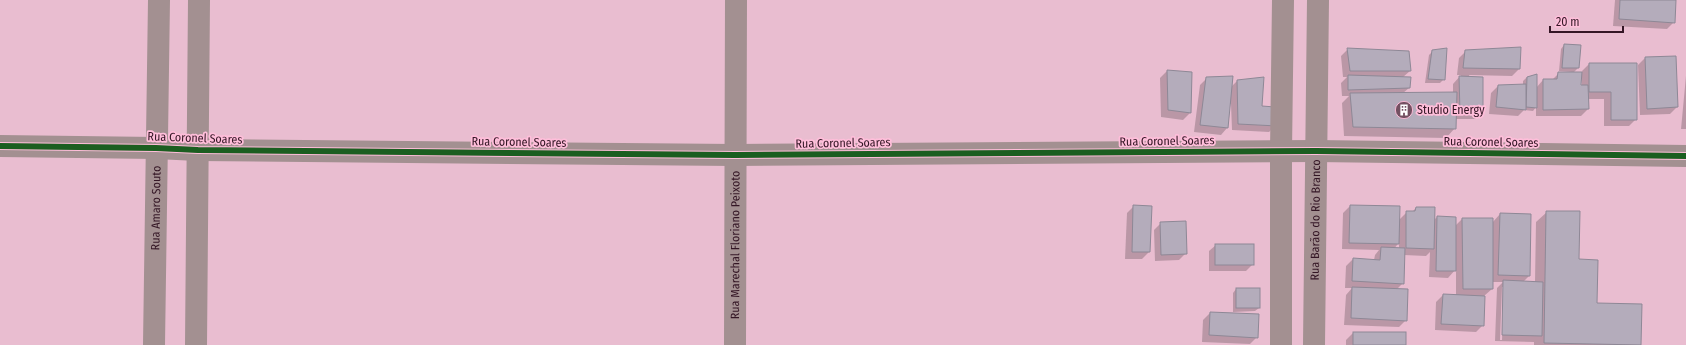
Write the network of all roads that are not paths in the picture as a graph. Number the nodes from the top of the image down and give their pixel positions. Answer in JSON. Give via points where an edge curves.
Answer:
{"nodes":[{"id":1,"x":159,"y":0,"type":"edge"},
{"id":2,"x":199,"y":0,"type":"edge"},
{"id":3,"x":736,"y":0,"type":"edge"},
{"id":4,"x":1284,"y":0,"type":"edge"},
{"id":5,"x":1318,"y":0,"type":"edge"},
{"id":6,"x":0,"y":146,"type":"edge"},
{"id":7,"x":156,"y":148,"type":"junction"},
{"id":8,"x":198,"y":150,"type":"junction"},
{"id":9,"x":1281,"y":151,"type":"junction"},
{"id":10,"x":1316,"y":151,"type":"junction"},
{"id":11,"x":735,"y":156,"type":"junction"},
{"id":12,"x":1686,"y":156,"type":"edge"},
{"id":13,"x":154,"y":345,"type":"edge"},
{"id":14,"x":196,"y":345,"type":"edge"},
{"id":15,"x":734,"y":345,"type":"edge"},
{"id":16,"x":1281,"y":345,"type":"edge"},
{"id":17,"x":1314,"y":345,"type":"edge"}],
"edges":[{"from":1,"to":7,"type":"street","name":"Rua Amaro Souto"},
{"from":2,"to":8,"type":"street"},
{"from":3,"to":11,"type":"street","name":"Rua Marechal Floriano Peixoto"},
{"from":4,"to":9,"type":"street"},
{"from":5,"to":10,"type":"street","name":"Rua Barão do Rio Branco"},
{"from":6,"to":7,"type":"street","name":"Rua Coronel Soares"},
{"from":7,"to":8,"type":"street","name":"Rua Coronel Soares"},
{"from":7,"to":13,"type":"street","name":"Rua Amaro Souto"},
{"from":8,"to":11,"type":"street","name":"Rua Coronel Soares"},
{"from":8,"to":14,"type":"street"},
{"from":9,"to":10,"type":"street","name":"Rua Coronel Soares"},
{"from":9,"to":11,"type":"street","name":"Rua Coronel Soares"},
{"from":9,"to":16,"type":"street"},
{"from":10,"to":12,"type":"street","name":"Rua Coronel Soares"},
{"from":10,"to":17,"type":"street","name":"Rua Barão do Rio Branco"},
{"from":11,"to":15,"type":"street","name":"Rua Marechal Floriano Peixoto"}]}
